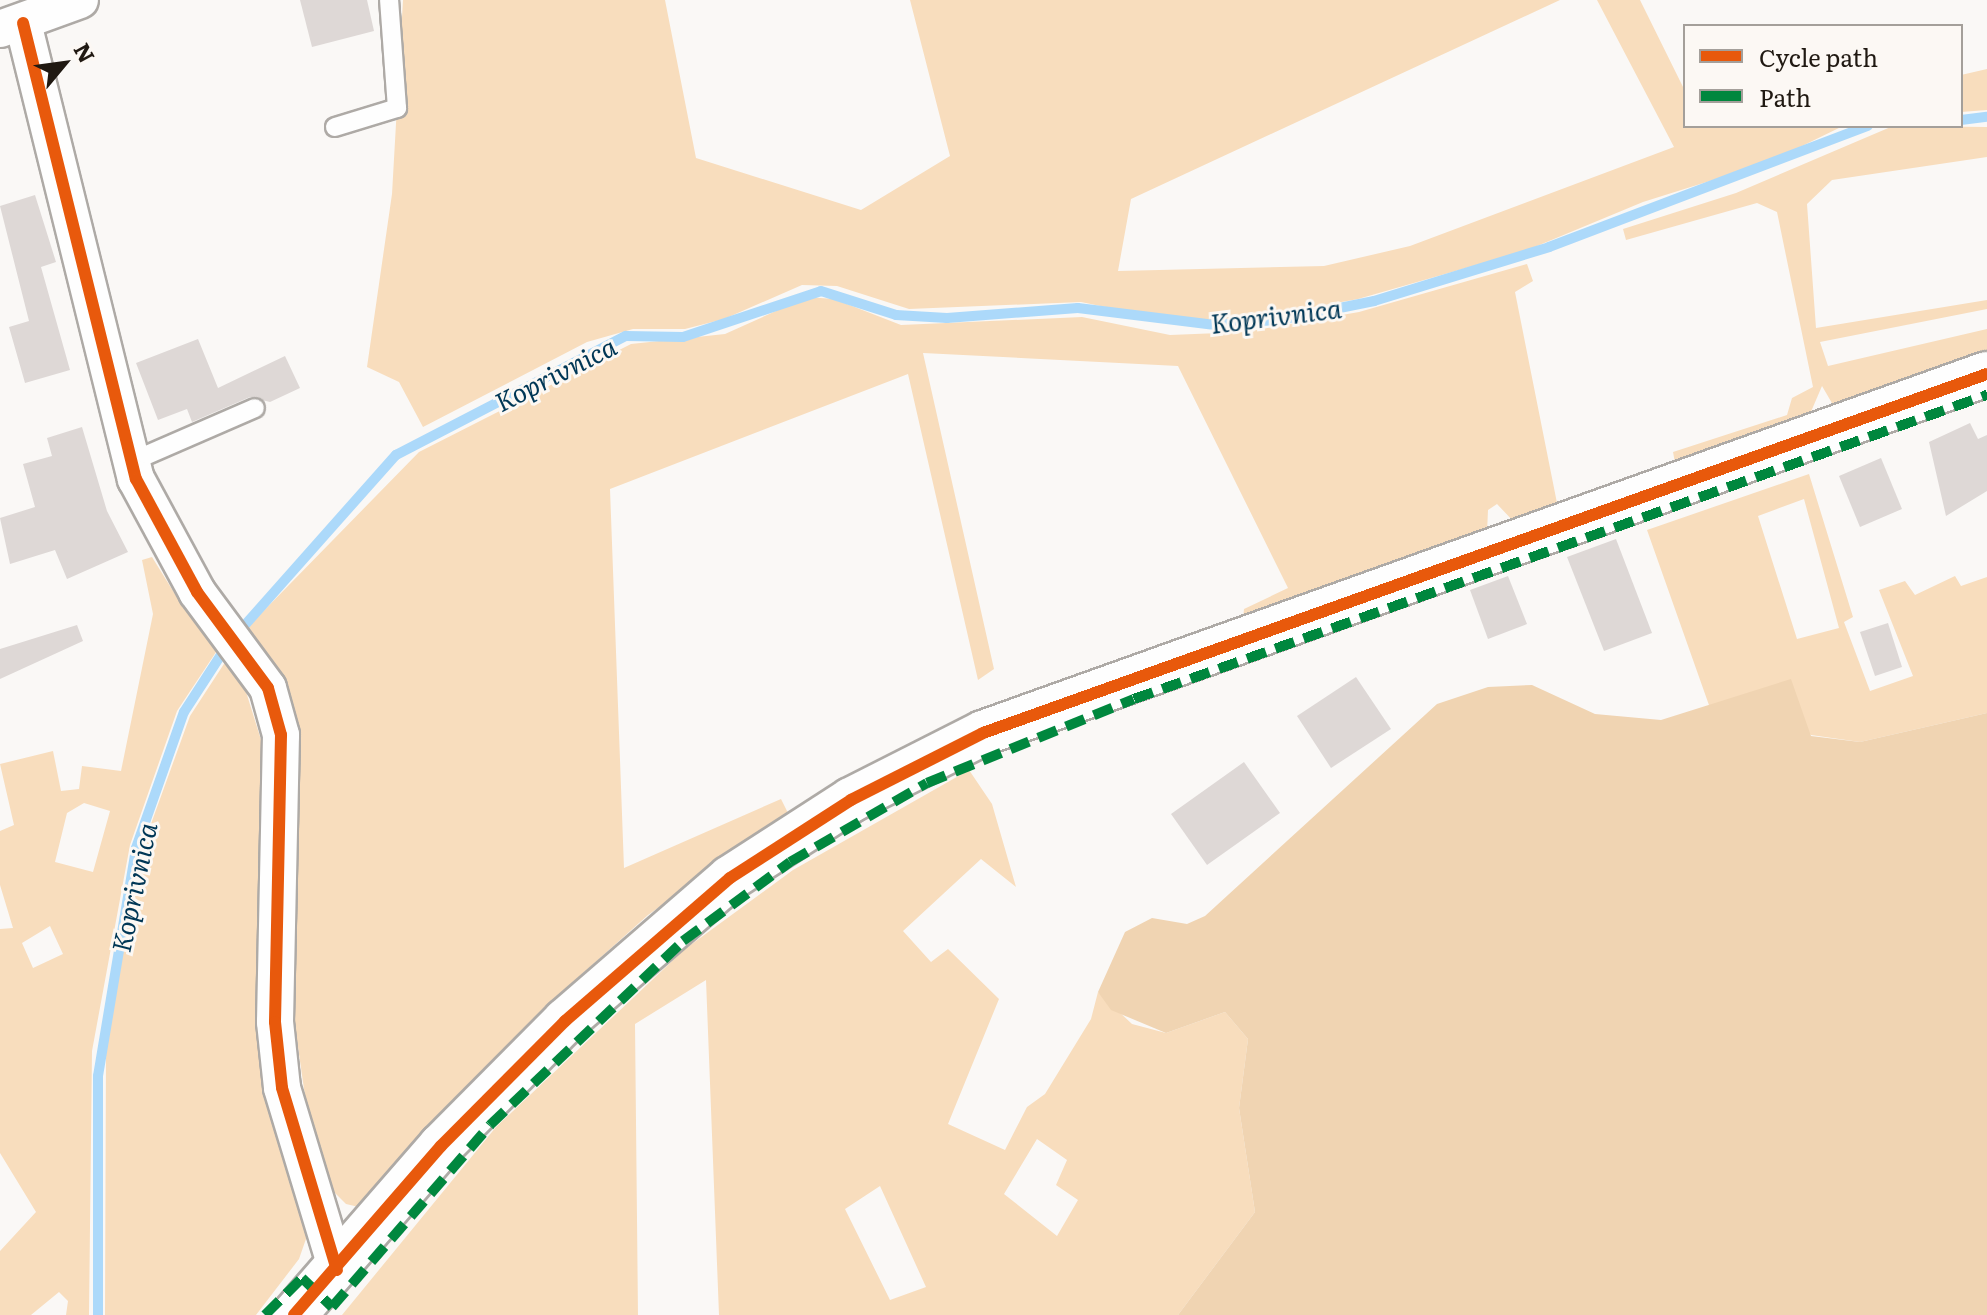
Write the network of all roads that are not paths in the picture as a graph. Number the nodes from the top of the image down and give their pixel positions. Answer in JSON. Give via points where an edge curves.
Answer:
{"nodes":[{"id":1,"x":80,"y":0,"type":"edge"},
{"id":2,"x":389,"y":0,"type":"edge"},
{"id":3,"x":12,"y":26,"type":"edge"},
{"id":4,"x":335,"y":127,"type":"dead end"},
{"id":5,"x":1987,"y":374,"type":"edge"},
{"id":6,"x":255,"y":408,"type":"dead end"},
{"id":7,"x":131,"y":462,"type":"junction"},
{"id":8,"x":337,"y":1270,"type":"junction"},
{"id":9,"x":294,"y":1315,"type":"edge"}],
"edges":[{"from":1,"to":3,"type":"street"},
{"from":2,"to":4,"type":"lane","via":[[397,108]]},
{"from":3,"to":7,"type":"street"},
{"from":5,"to":8,"type":"street","via":[[983,733],[851,800],[730,878],[565,1021],[441,1146]]},
{"from":6,"to":7,"type":"lane"},
{"from":7,"to":8,"type":"street","via":[[158,529],[268,688],[281,735],[278,1048],[291,1133]]},
{"from":8,"to":9,"type":"street"}]}
